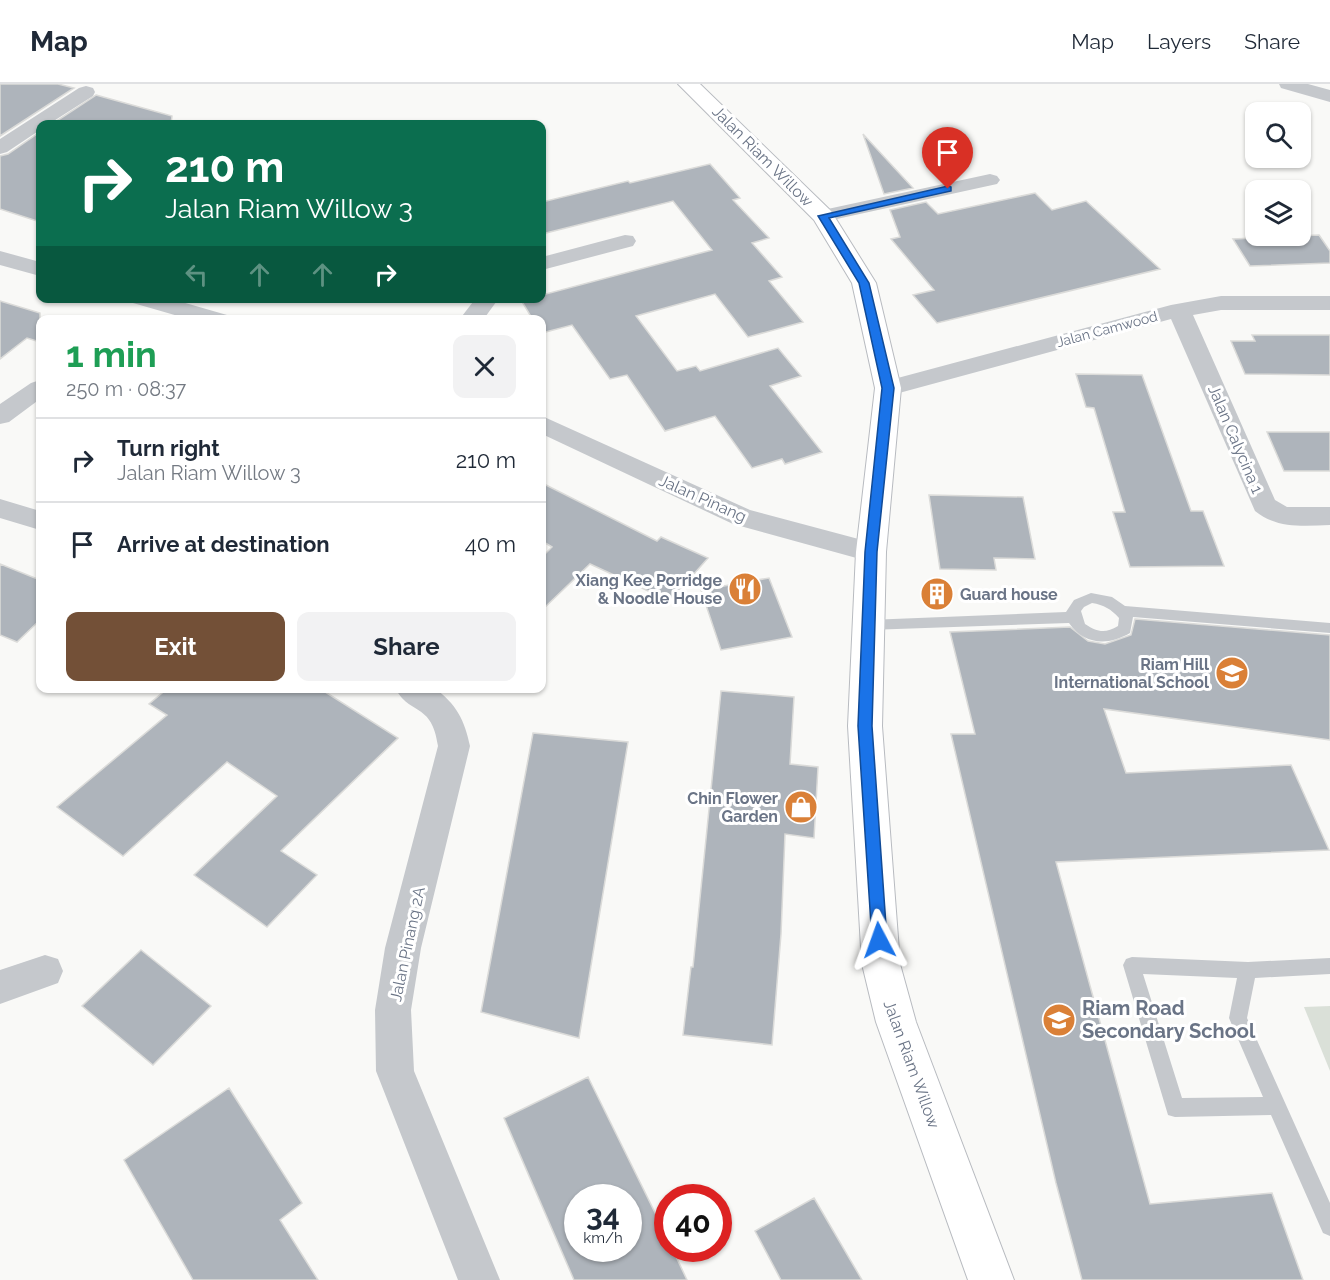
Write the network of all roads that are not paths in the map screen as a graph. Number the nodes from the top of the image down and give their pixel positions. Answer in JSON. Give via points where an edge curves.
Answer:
{"nodes":[{"id":1,"x":690,"y":84,"type":"edge"},
{"id":2,"x":1288,"y":84,"type":"edge"},
{"id":3,"x":86,"y":92,"type":"dead end"},
{"id":4,"x":1330,"y":96,"type":"edge"},
{"id":5,"x":43,"y":120,"type":"edge"},
{"id":6,"x":36,"y":125,"type":"edge"},
{"id":7,"x":0,"y":148,"type":"edge"},
{"id":8,"x":990,"y":180,"type":"dead end"},
{"id":9,"x":823,"y":216,"type":"junction"},
{"id":10,"x":625,"y":241,"type":"dead end"},
{"id":11,"x":0,"y":258,"type":"edge"},
{"id":12,"x":546,"y":263,"type":"edge"},
{"id":13,"x":36,"y":268,"type":"edge"},
{"id":14,"x":484,"y":303,"type":"edge"},
{"id":15,"x":1330,"y":303,"type":"edge"},
{"id":16,"x":140,"y":304,"type":"edge"},
{"id":17,"x":1179,"y":310,"type":"junction"},
{"id":18,"x":194,"y":315,"type":"edge"},
{"id":19,"x":474,"y":315,"type":"edge"},
{"id":20,"x":888,"y":388,"type":"junction"},
{"id":21,"x":36,"y":391,"type":"edge"},
{"id":22,"x":0,"y":416,"type":"edge"},
{"id":23,"x":546,"y":426,"type":"edge"},
{"id":24,"x":0,"y":508,"type":"edge"},
{"id":25,"x":1330,"y":516,"type":"edge"},
{"id":26,"x":36,"y":520,"type":"edge"},
{"id":27,"x":871,"y":552,"type":"junction"},
{"id":28,"x":1122,"y":611,"type":"junction"},
{"id":29,"x":1073,"y":617,"type":"junction"},
{"id":30,"x":868,"y":625,"type":"junction"},
{"id":31,"x":1330,"y":628,"type":"edge"},
{"id":32,"x":418,"y":693,"type":"edge"},
{"id":33,"x":1330,"y":966,"type":"edge"},
{"id":34,"x":45,"y":970,"type":"dead end"},
{"id":35,"x":1248,"y":970,"type":"junction"},
{"id":36,"x":0,"y":987,"type":"edge"},
{"id":37,"x":1277,"y":1106,"type":"junction"},
{"id":38,"x":1330,"y":1226,"type":"edge"},
{"id":39,"x":479,"y":1280,"type":"edge"},
{"id":40,"x":991,"y":1280,"type":"edge"}],
"edges":[{"from":1,"to":9,"type":"street","name":"Jalan Riam Willow"},
{"from":2,"to":4,"type":"street"},
{"from":3,"to":5,"type":"street"},
{"from":6,"to":7,"type":"street"},
{"from":8,"to":9,"type":"street"},
{"from":9,"to":20,"type":"street","name":"Jalan Riam Willow","via":[[864,283]]},
{"from":10,"to":12,"type":"street"},
{"from":11,"to":13,"type":"street"},
{"from":14,"to":19,"type":"street"},
{"from":15,"to":17,"type":"street","name":"Jalan Camwood","via":[[1221,303]]},
{"from":16,"to":18,"type":"street"},
{"from":17,"to":20,"type":"street","name":"Jalan Camwood"},
{"from":17,"to":25,"type":"street","name":"Jalan Calycina 1","via":[[1264,505],[1282,516]]},
{"from":20,"to":27,"type":"street","name":"Jalan Riam Willow"},
{"from":21,"to":22,"type":"street"},
{"from":23,"to":27,"type":"street","name":"Jalan Pinang","via":[[742,517]]},
{"from":24,"to":26,"type":"street"},
{"from":27,"to":30,"type":"street","name":"Jalan Riam Willow"},
{"from":28,"to":29,"type":"lane","via":[[1109,601],[1091,598],[1077,604]]},
{"from":28,"to":29,"type":"lane","via":[[1125,629],[1106,638],[1082,630]]},
{"from":28,"to":31,"type":"lane"},
{"from":29,"to":30,"type":"lane"},
{"from":30,"to":40,"type":"street","name":"Jalan Riam Willow","via":[[865,726],[881,964],[896,1022]]},
{"from":32,"to":39,"type":"street","name":"Jalan Pinang 2A","via":[[439,707],[452,724],[454,746],[403,948],[393,1010],[395,1071]]},
{"from":33,"to":35,"type":"lane"},
{"from":34,"to":36,"type":"street"},
{"from":35,"to":37,"type":"lane","via":[[1238,1018]]},
{"from":35,"to":37,"type":"lane","via":[[1132,965],[1175,1108]]},
{"from":37,"to":38,"type":"lane"}]}
